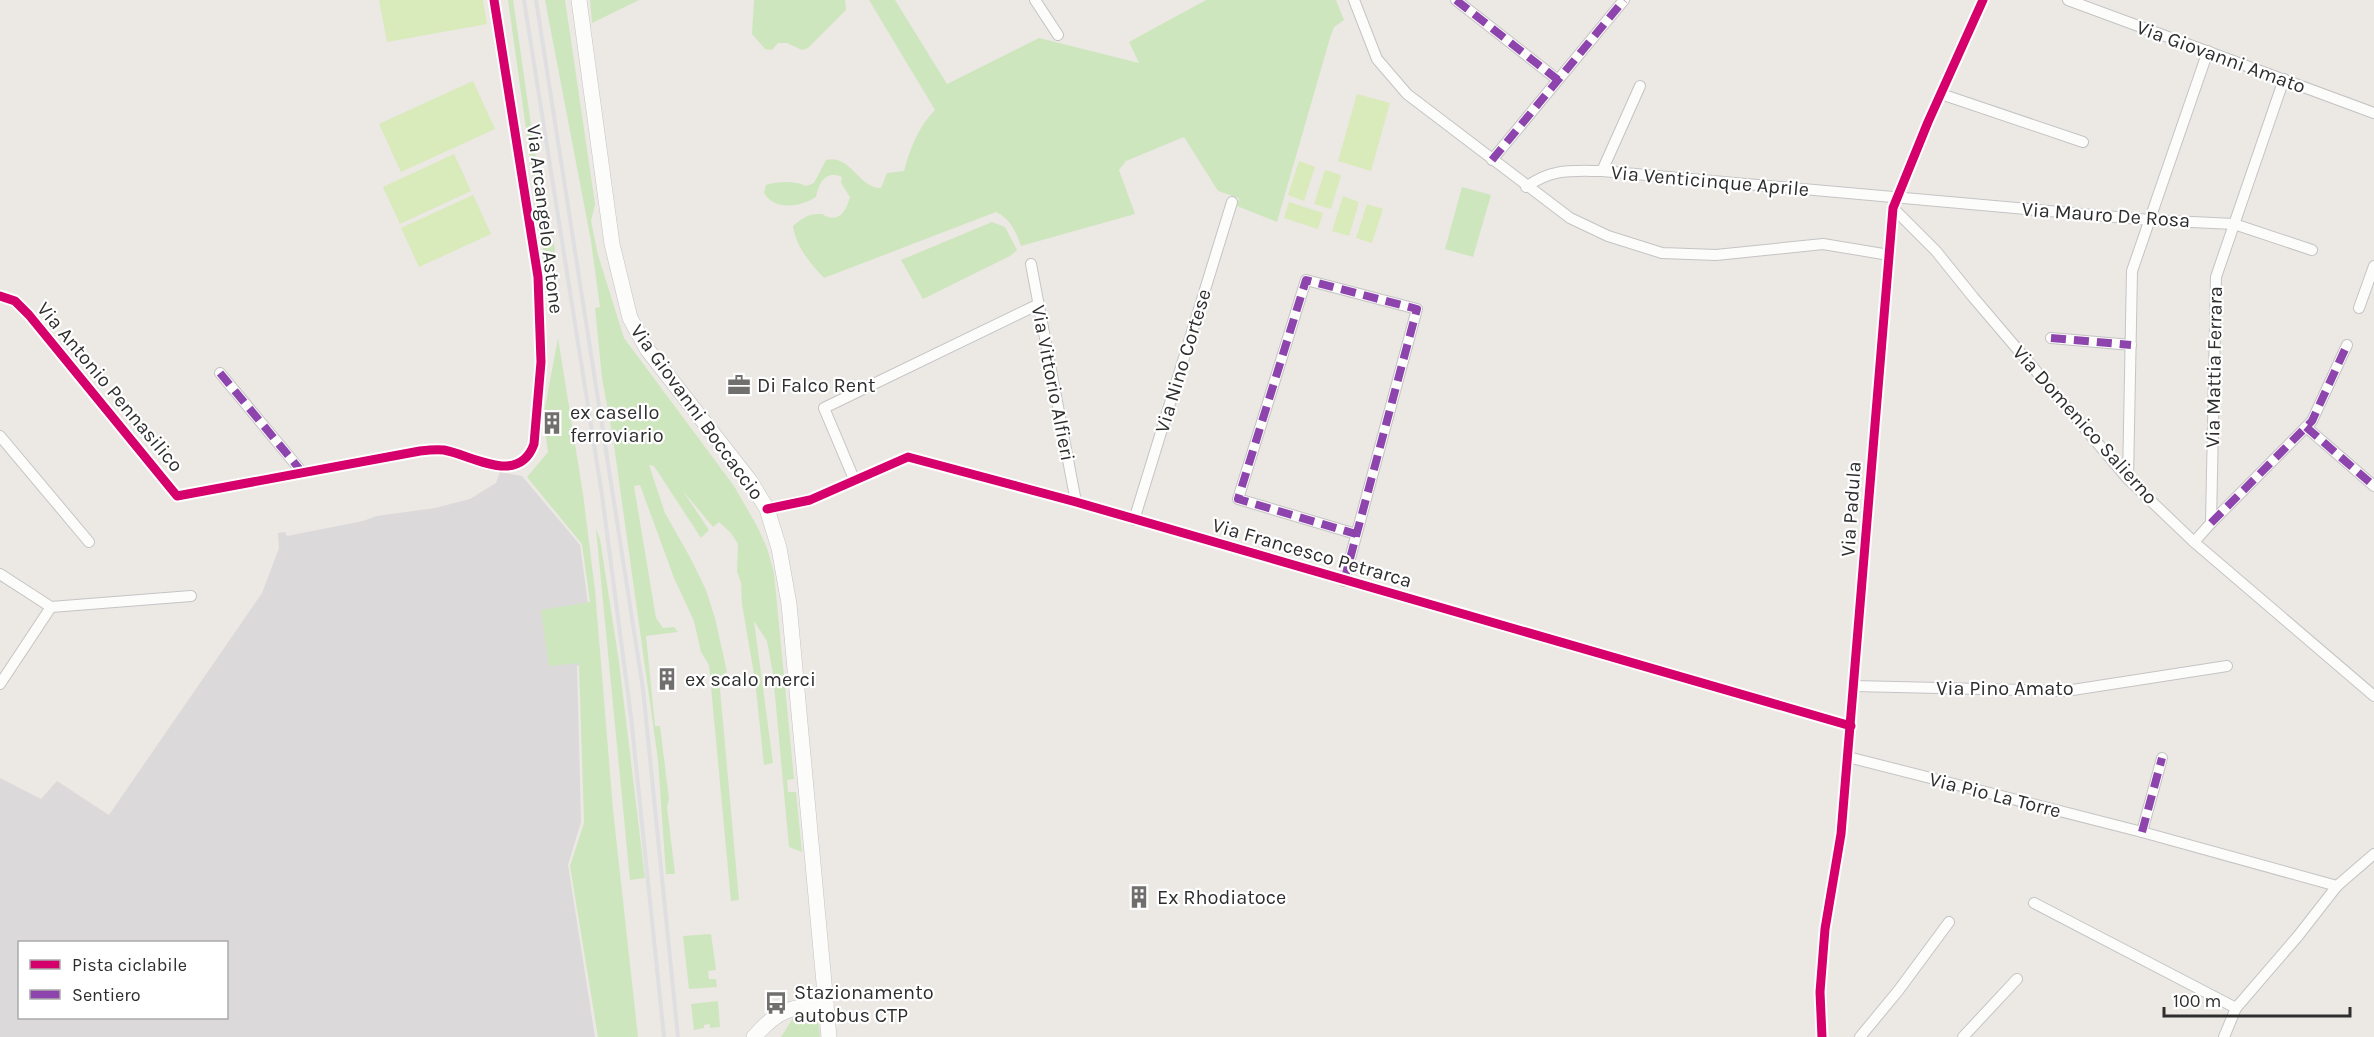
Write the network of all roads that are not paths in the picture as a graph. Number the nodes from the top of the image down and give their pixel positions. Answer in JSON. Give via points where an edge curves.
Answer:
{"nodes":[{"id":1,"x":494,"y":0,"type":"edge"},
{"id":2,"x":579,"y":0,"type":"edge"},
{"id":3,"x":1035,"y":0,"type":"edge"},
{"id":4,"x":1354,"y":0,"type":"edge"},
{"id":5,"x":1456,"y":0,"type":"edge"},
{"id":6,"x":1624,"y":0,"type":"edge"},
{"id":7,"x":1983,"y":0,"type":"edge"},
{"id":8,"x":2068,"y":0,"type":"edge"},
{"id":9,"x":1058,"y":36,"type":"dead end"},
{"id":10,"x":2208,"y":51,"type":"junction"},
{"id":11,"x":2284,"y":79,"type":"junction"},
{"id":12,"x":1558,"y":80,"type":"junction"},
{"id":13,"x":1640,"y":86,"type":"dead end"},
{"id":14,"x":1941,"y":94,"type":"junction"},
{"id":15,"x":2374,"y":113,"type":"edge"},
{"id":16,"x":2083,"y":142,"type":"dead end"},
{"id":17,"x":1492,"y":160,"type":"junction"},
{"id":18,"x":1602,"y":171,"type":"junction"},
{"id":19,"x":1526,"y":187,"type":"junction"},
{"id":20,"x":1232,"y":202,"type":"dead end"},
{"id":21,"x":1895,"y":203,"type":"junction"},
{"id":22,"x":2150,"y":220,"type":"junction"},
{"id":23,"x":2234,"y":224,"type":"junction"},
{"id":24,"x":2312,"y":250,"type":"dead end"},
{"id":25,"x":1889,"y":255,"type":"junction"},
{"id":26,"x":1031,"y":264,"type":"dead end"},
{"id":27,"x":2374,"y":266,"type":"edge"},
{"id":28,"x":0,"y":296,"type":"edge"},
{"id":29,"x":1039,"y":304,"type":"junction"},
{"id":30,"x":2359,"y":308,"type":"dead end"},
{"id":31,"x":2051,"y":338,"type":"dead end"},
{"id":32,"x":2131,"y":345,"type":"junction"},
{"id":33,"x":2346,"y":345,"type":"dead end"},
{"id":34,"x":220,"y":373,"type":"dead end"},
{"id":35,"x":2306,"y":427,"type":"junction"},
{"id":36,"x":0,"y":436,"type":"edge"},
{"id":37,"x":441,"y":449,"type":"joint"},
{"id":38,"x":302,"y":472,"type":"junction"},
{"id":39,"x":854,"y":479,"type":"junction"},
{"id":40,"x":2128,"y":479,"type":"junction"},
{"id":41,"x":2374,"y":486,"type":"edge"},
{"id":42,"x":1076,"y":502,"type":"junction"},
{"id":43,"x":767,"y":509,"type":"junction"},
{"id":44,"x":1134,"y":520,"type":"junction"},
{"id":45,"x":2211,"y":523,"type":"junction"},
{"id":46,"x":1356,"y":534,"type":"junction"},
{"id":47,"x":90,"y":542,"type":"dead end"},
{"id":48,"x":2194,"y":542,"type":"junction"},
{"id":49,"x":0,"y":574,"type":"edge"},
{"id":50,"x":1344,"y":581,"type":"junction"},
{"id":51,"x":191,"y":596,"type":"dead end"},
{"id":52,"x":51,"y":607,"type":"junction"},
{"id":53,"x":2227,"y":666,"type":"dead end"},
{"id":54,"x":0,"y":684,"type":"edge"},
{"id":55,"x":1854,"y":686,"type":"junction"},
{"id":56,"x":2374,"y":696,"type":"edge"},
{"id":57,"x":1851,"y":726,"type":"junction"},
{"id":58,"x":1848,"y":757,"type":"junction"},
{"id":59,"x":2162,"y":758,"type":"dead end"},
{"id":60,"x":2142,"y":832,"type":"junction"},
{"id":61,"x":2374,"y":854,"type":"edge"},
{"id":62,"x":2337,"y":886,"type":"junction"},
{"id":63,"x":2034,"y":903,"type":"dead end"},
{"id":64,"x":1949,"y":922,"type":"dead end"},
{"id":65,"x":2017,"y":980,"type":"dead end"},
{"id":66,"x":826,"y":1004,"type":"junction"},
{"id":67,"x":2236,"y":1008,"type":"junction"},
{"id":68,"x":772,"y":1017,"type":"junction"},
{"id":69,"x":754,"y":1037,"type":"edge"},
{"id":70,"x":769,"y":1037,"type":"edge"},
{"id":71,"x":829,"y":1037,"type":"edge"},
{"id":72,"x":1822,"y":1037,"type":"edge"},
{"id":73,"x":1860,"y":1037,"type":"edge"},
{"id":74,"x":1963,"y":1037,"type":"edge"},
{"id":75,"x":2224,"y":1037,"type":"edge"}],
"edges":[{"from":1,"to":37,"type":"street","name":"Via Arcangelo Astone","via":[[538,277],[541,362],[534,444],[525,461],[507,467]]},
{"from":2,"to":43,"type":"street","name":"Via Giovanni Boccaccio","via":[[612,244],[630,318],[647,349],[750,481]]},
{"from":3,"to":9,"type":"street"},
{"from":4,"to":17,"type":"street","via":[[1377,59],[1407,94]]},
{"from":5,"to":12,"type":"street"},
{"from":6,"to":12,"type":"street"},
{"from":7,"to":14,"type":"street","name":"Via Padula"},
{"from":8,"to":10,"type":"street","name":"Via Giovanni Amato"},
{"from":10,"to":11,"type":"street","name":"Via Giovanni Amato"},
{"from":10,"to":22,"type":"street"},
{"from":11,"to":15,"type":"street","name":"Via Giovanni Amato"},
{"from":11,"to":23,"type":"street","name":"Via Mattia Ferrara"},
{"from":12,"to":17,"type":"street"},
{"from":13,"to":18,"type":"street"},
{"from":14,"to":16,"type":"street"},
{"from":14,"to":21,"type":"street","name":"Via Padula"},
{"from":17,"to":19,"type":"street"},
{"from":18,"to":19,"type":"street","name":"Via Venticinque Aprile","via":[[1555,171]]},
{"from":18,"to":21,"type":"street","name":"Via Venticinque Aprile"},
{"from":19,"to":25,"type":"street","via":[[1570,218],[1608,236],[1662,253],[1716,255],[1823,244]]},
{"from":20,"to":44,"type":"street","name":"Via Nino Cortese"},
{"from":21,"to":22,"type":"street","name":"Via Mauro De Rosa"},
{"from":21,"to":25,"type":"street","name":"Via Padula"},
{"from":21,"to":40,"type":"street","name":"Via Domenico Salierno"},
{"from":22,"to":23,"type":"street","name":"Via Mauro De Rosa"},
{"from":22,"to":32,"type":"street","via":[[2132,271]]},
{"from":23,"to":24,"type":"street","name":"Via Mauro De Rosa"},
{"from":23,"to":45,"type":"street","name":"Via Mattia Ferrara","via":[[2216,277]]},
{"from":25,"to":55,"type":"street","name":"Via Padula"},
{"from":26,"to":29,"type":"street","name":"Via Vittorio Alfieri"},
{"from":27,"to":30,"type":"street"},
{"from":28,"to":38,"type":"street","name":"Via Antonio Pennasilico","via":[[15,301],[29,315],[177,496]]},
{"from":29,"to":39,"type":"street","via":[[824,408]]},
{"from":29,"to":42,"type":"street","name":"Via Vittorio Alfieri"},
{"from":31,"to":32,"type":"street"},
{"from":32,"to":40,"type":"street"},
{"from":33,"to":35,"type":"street"},
{"from":34,"to":38,"type":"street"},
{"from":35,"to":41,"type":"street"},
{"from":35,"to":45,"type":"street"},
{"from":36,"to":47,"type":"street"},
{"from":37,"to":38,"type":"street","name":"Via Antonio Pennasilico"},
{"from":39,"to":42,"type":"street","name":"Via Francesco Petrarca","via":[[908,457]]},
{"from":39,"to":43,"type":"street","name":"Via Francesco Petrarca","via":[[810,500]]},
{"from":40,"to":48,"type":"street","name":"Via Domenico Salierno"},
{"from":42,"to":44,"type":"street","name":"Via Francesco Petrarca"},
{"from":43,"to":66,"type":"street","name":"Via Giovanni Boccaccio","via":[[789,604]]},
{"from":44,"to":50,"type":"street","name":"Via Francesco Petrarca"},
{"from":45,"to":48,"type":"street"},
{"from":46,"to":46,"type":"street","name":"Via Francesco Petrarca","via":[[1238,499],[1306,280],[1417,309]]},
{"from":46,"to":50,"type":"street","name":"Via Francesco Petrarca"},
{"from":48,"to":56,"type":"street","name":"Via Domenico Salierno"},
{"from":49,"to":52,"type":"street"},
{"from":50,"to":57,"type":"street","name":"Via Francesco Petrarca"},
{"from":51,"to":52,"type":"street"},
{"from":52,"to":54,"type":"street"},
{"from":53,"to":55,"type":"street","name":"Via Pino Amato","via":[[2066,691]]},
{"from":55,"to":57,"type":"street","name":"Via Padula"},
{"from":57,"to":58,"type":"street","name":"Via Padula"},
{"from":58,"to":60,"type":"street","name":"Via Pio La Torre"},
{"from":58,"to":72,"type":"street","name":"Via Padula","via":[[1841,834],[1824,940]]},
{"from":59,"to":60,"type":"street"},
{"from":60,"to":62,"type":"street","name":"Via Pio La Torre"},
{"from":61,"to":62,"type":"street"},
{"from":62,"to":67,"type":"street"},
{"from":63,"to":67,"type":"street"},
{"from":64,"to":73,"type":"street"},
{"from":65,"to":74,"type":"street"},
{"from":66,"to":68,"type":"street","via":[[794,1007]]},
{"from":66,"to":71,"type":"street","name":"Via Giovanni Boccaccio"},
{"from":67,"to":75,"type":"street"},
{"from":68,"to":69,"type":"street"},
{"from":68,"to":70,"type":"street"}]}
